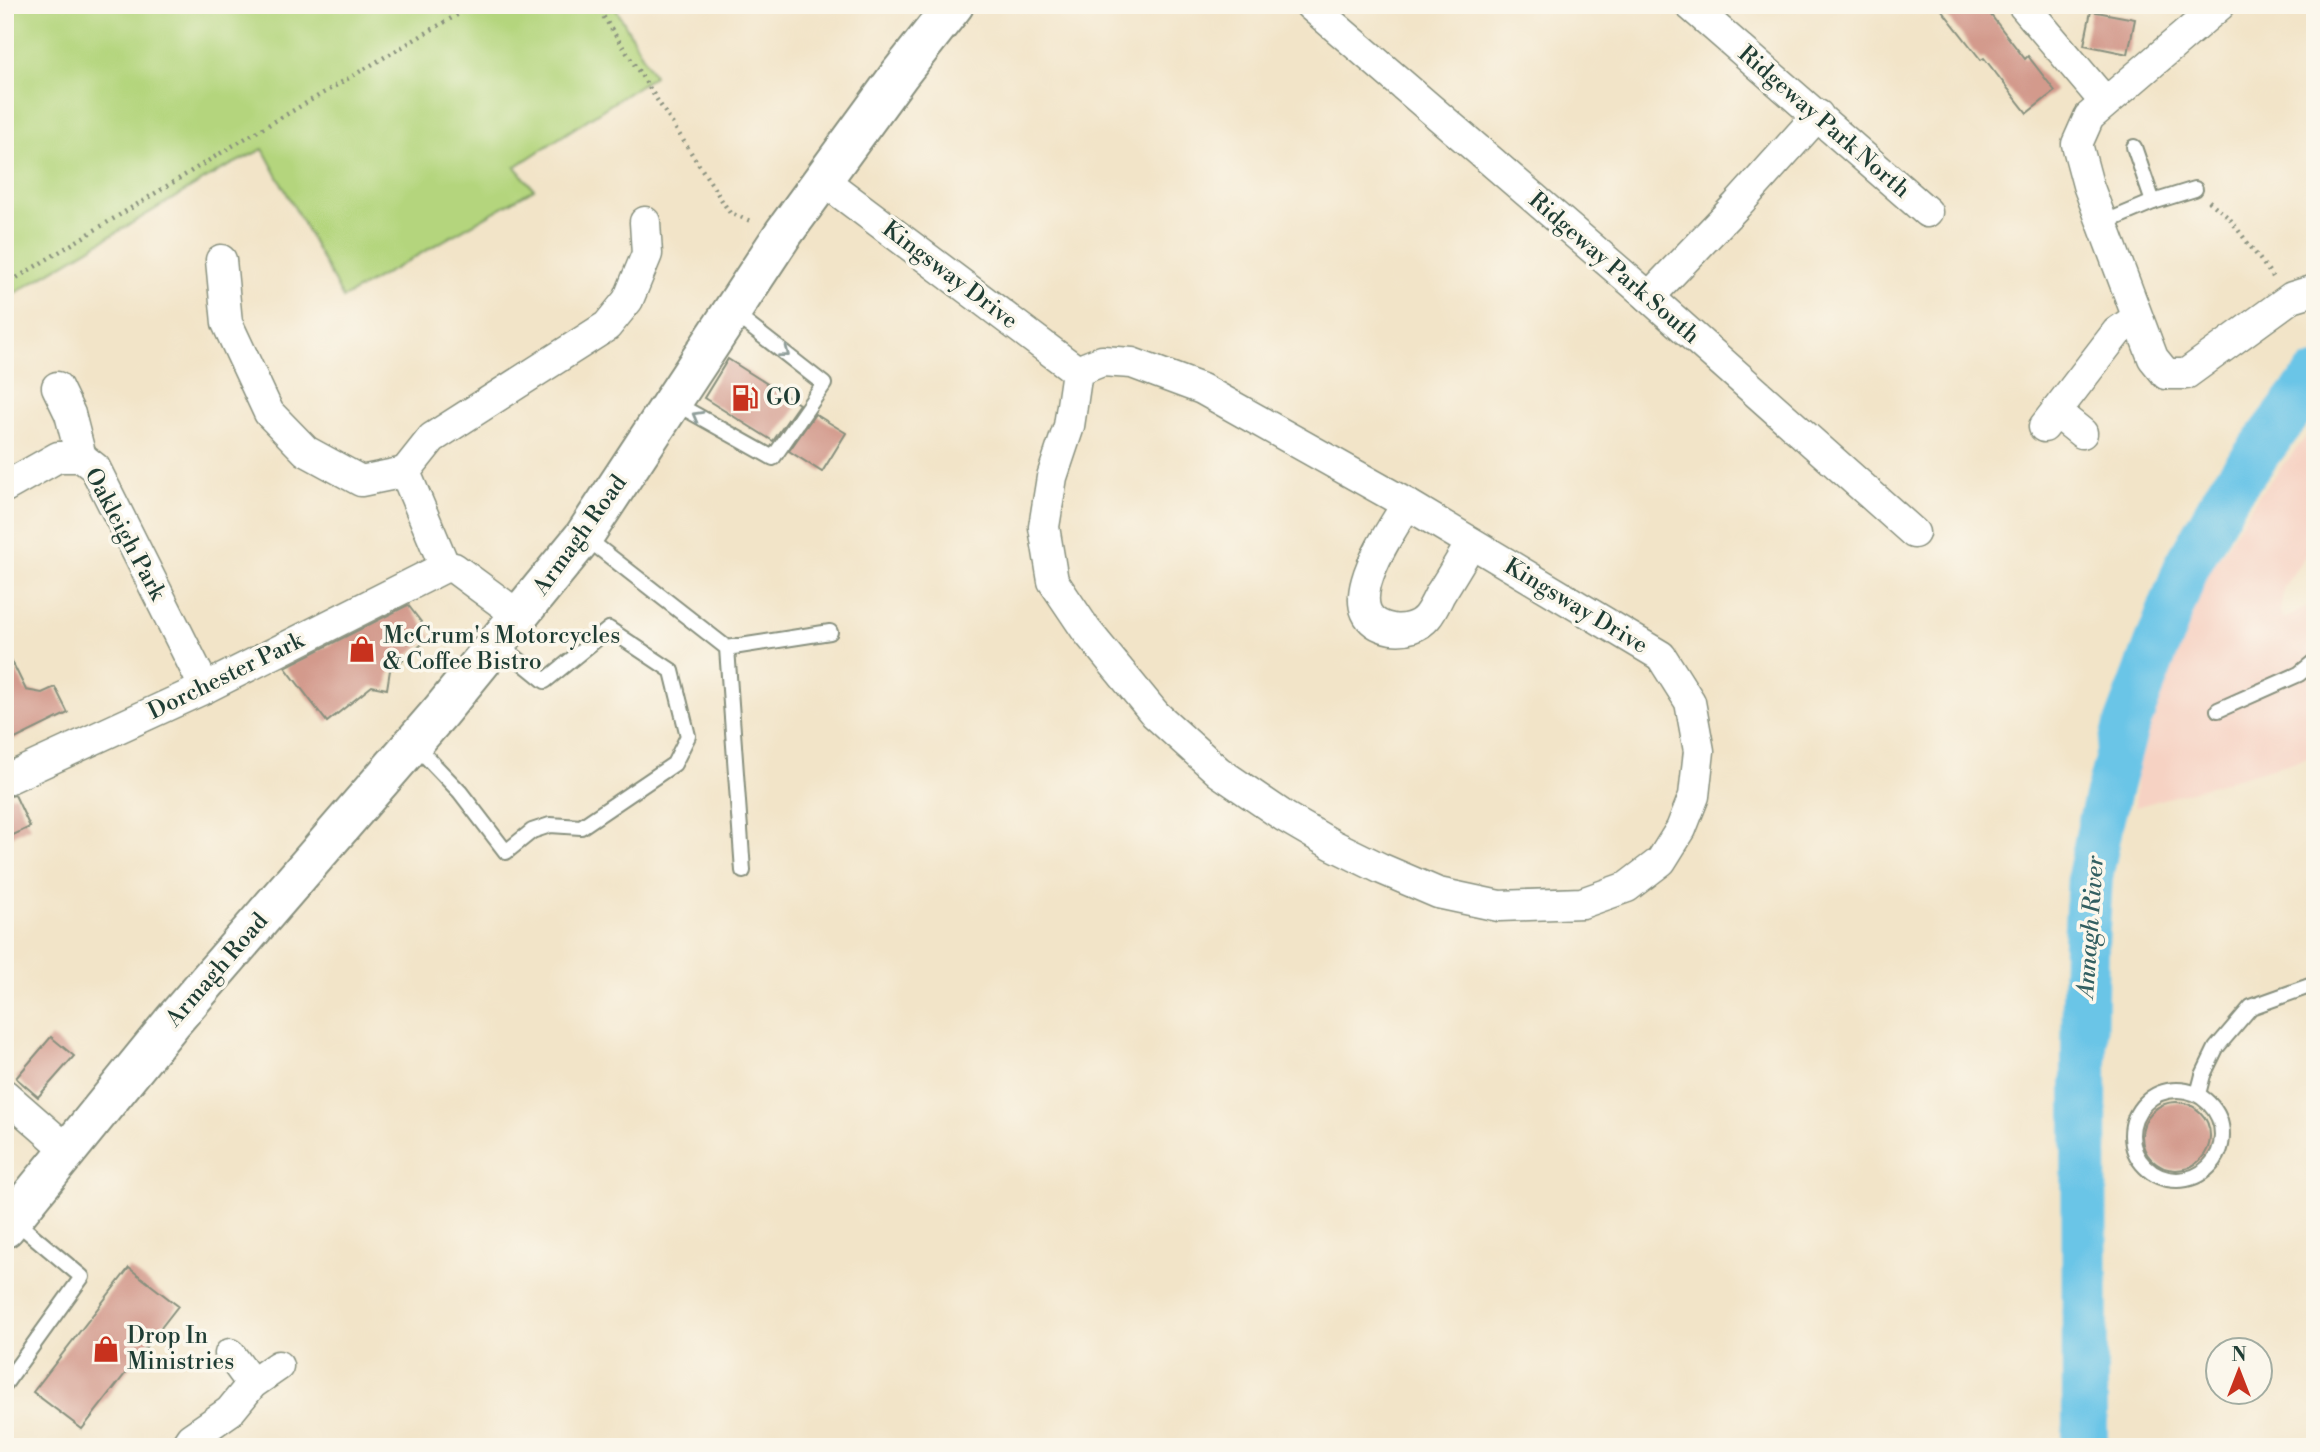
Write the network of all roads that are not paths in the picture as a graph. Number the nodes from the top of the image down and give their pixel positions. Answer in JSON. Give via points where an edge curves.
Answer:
{"nodes":[{"id":1,"x":954,"y":5,"type":"edge"},
{"id":2,"x":1310,"y":5,"type":"edge"},
{"id":3,"x":1690,"y":5,"type":"edge"},
{"id":4,"x":2023,"y":5,"type":"edge"},
{"id":5,"x":2220,"y":5,"type":"edge"},
{"id":6,"x":2105,"y":102,"type":"junction"},
{"id":7,"x":1818,"y":116,"type":"junction"},
{"id":8,"x":2134,"y":147,"type":"dead end"},
{"id":9,"x":823,"y":180,"type":"junction"},
{"id":10,"x":2196,"y":189,"type":"road end"},
{"id":11,"x":2153,"y":202,"type":"junction"},
{"id":12,"x":1927,"y":212,"type":"dead end"},
{"id":13,"x":645,"y":222,"type":"dead end"},
{"id":14,"x":2103,"y":223,"type":"junction"},
{"id":15,"x":221,"y":260,"type":"dead end"},
{"id":16,"x":2303,"y":294,"type":"edge"},
{"id":17,"x":1649,"y":297,"type":"junction"},
{"id":18,"x":731,"y":312,"type":"junction"},
{"id":19,"x":2137,"y":318,"type":"junction"},
{"id":20,"x":1077,"y":371,"type":"junction"},
{"id":21,"x":57,"y":387,"type":"dead end"},
{"id":22,"x":673,"y":402,"type":"junction"},
{"id":23,"x":2082,"y":433,"type":"dead end"},
{"id":24,"x":81,"y":457,"type":"junction"},
{"id":25,"x":405,"y":472,"type":"junction"},
{"id":26,"x":5,"y":487,"type":"edge"},
{"id":27,"x":1407,"y":504,"type":"junction"},
{"id":28,"x":1914,"y":533,"type":"dead end"},
{"id":29,"x":584,"y":536,"type":"junction"},
{"id":30,"x":1471,"y":544,"type":"junction"},
{"id":31,"x":445,"y":567,"type":"junction"},
{"id":32,"x":508,"y":629,"type":"junction"},
{"id":33,"x":830,"y":632,"type":"dead end"},
{"id":34,"x":727,"y":648,"type":"junction"},
{"id":35,"x":2315,"y":660,"type":"edge"},
{"id":36,"x":205,"y":688,"type":"junction"},
{"id":37,"x":2218,"y":709,"type":"dead end"},
{"id":38,"x":413,"y":743,"type":"junction"},
{"id":39,"x":5,"y":780,"type":"edge"},
{"id":40,"x":743,"y":871,"type":"dead end"},
{"id":41,"x":2315,"y":984,"type":"edge"},
{"id":42,"x":2198,"y":1094,"type":"junction"},
{"id":43,"x":5,"y":1095,"type":"edge"},
{"id":44,"x":69,"y":1151,"type":"junction"},
{"id":45,"x":9,"y":1223,"type":"edge"},
{"id":46,"x":230,"y":1354,"type":"dead end"},
{"id":47,"x":278,"y":1366,"type":"dead end"},
{"id":48,"x":5,"y":1384,"type":"edge"},
{"id":49,"x":252,"y":1384,"type":"junction"},
{"id":50,"x":185,"y":1447,"type":"edge"}],
"edges":[{"from":1,"to":9,"type":"main road","name":"Armagh Road"},
{"from":2,"to":17,"type":"street","name":"Ridgeway Park South"},
{"from":3,"to":7,"type":"street","name":"Ridgeway Park North"},
{"from":4,"to":6,"type":"street"},
{"from":5,"to":6,"type":"street"},
{"from":6,"to":14,"type":"street","via":[[2089,117],[2077,144]]},
{"from":7,"to":12,"type":"street","name":"Ridgeway Park North"},
{"from":7,"to":17,"type":"street"},
{"from":8,"to":11,"type":"lane"},
{"from":9,"to":18,"type":"main road","name":"Armagh Road"},
{"from":9,"to":20,"type":"street","name":"Kingsway Drive"},
{"from":10,"to":11,"type":"lane"},
{"from":11,"to":14,"type":"lane"},
{"from":13,"to":25,"type":"street","via":[[647,254],[628,300],[607,326],[432,438]]},
{"from":14,"to":19,"type":"street"},
{"from":15,"to":25,"type":"street","via":[[227,324],[269,413],[306,452],[361,481]]},
{"from":16,"to":19,"type":"street","via":[[2186,374],[2166,374],[2153,358]]},
{"from":17,"to":28,"type":"street","name":"Ridgeway Park South"},
{"from":18,"to":22,"type":"main road","name":"Armagh Road"},
{"from":18,"to":22,"type":"lane","one_way":true,"via":[[824,384],[773,458]]},
{"from":19,"to":23,"type":"street","via":[[2117,332],[2050,420]]},
{"from":20,"to":27,"type":"street","name":"Kingsway Drive","via":[[1102,361],[1132,363],[1202,389]]},
{"from":20,"to":30,"type":"street","name":"Kingsway Drive","via":[[1069,426],[1052,477],[1044,527],[1053,581],[1086,630],[1155,714],[1219,772],[1285,817],[1333,845],[1438,893],[1499,905],[1582,903],[1627,887],[1661,862],[1694,796],[1699,751],[1690,702],[1661,656]]},
{"from":21,"to":24,"type":"street","via":[[70,414]]},
{"from":22,"to":29,"type":"main road","name":"Armagh Road"},
{"from":24,"to":26,"type":"street","name":"Oakleigh Park","via":[[58,457]]},
{"from":24,"to":36,"type":"street","name":"Oakleigh Park","via":[[95,468]]},
{"from":25,"to":31,"type":"street"},
{"from":27,"to":30,"type":"street","name":"Kingsway Drive"},
{"from":27,"to":30,"type":"street","via":[[1367,576],[1362,595],[1377,623],[1407,629],[1426,618]]},
{"from":29,"to":32,"type":"main road","name":"Armagh Road"},
{"from":29,"to":34,"type":"lane"},
{"from":31,"to":32,"type":"street","via":[[454,568]]},
{"from":31,"to":36,"type":"street","name":"Dorchester Park"},
{"from":32,"to":38,"type":"main road","name":"Armagh Road"},
{"from":32,"to":38,"type":"lane","via":[[545,681],[610,629],[672,671],[688,736],[674,764],[581,827],[550,825],[532,831],[506,852],[460,792]]},
{"from":33,"to":34,"type":"lane"},
{"from":34,"to":40,"type":"lane"},
{"from":35,"to":37,"type":"lane","via":[[2299,674]]},
{"from":36,"to":39,"type":"street","name":"Dorchester Park"},
{"from":38,"to":44,"type":"main road","name":"Armagh Road","via":[[173,1021]]},
{"from":41,"to":42,"type":"lane","via":[[2251,1007],[2216,1048]]},
{"from":42,"to":42,"type":"lane","via":[[2219,1116],[2221,1147],[2214,1161],[2203,1172],[2176,1180],[2148,1170],[2138,1159],[2132,1138],[2135,1117],[2143,1105],[2168,1090]]},
{"from":43,"to":44,"type":"street"},
{"from":44,"to":45,"type":"main road","name":"Armagh Road"},
{"from":45,"to":48,"type":"lane","via":[[82,1277]]},
{"from":46,"to":49,"type":"street"},
{"from":47,"to":49,"type":"street"},
{"from":49,"to":50,"type":"street","via":[[230,1411]]}]}
